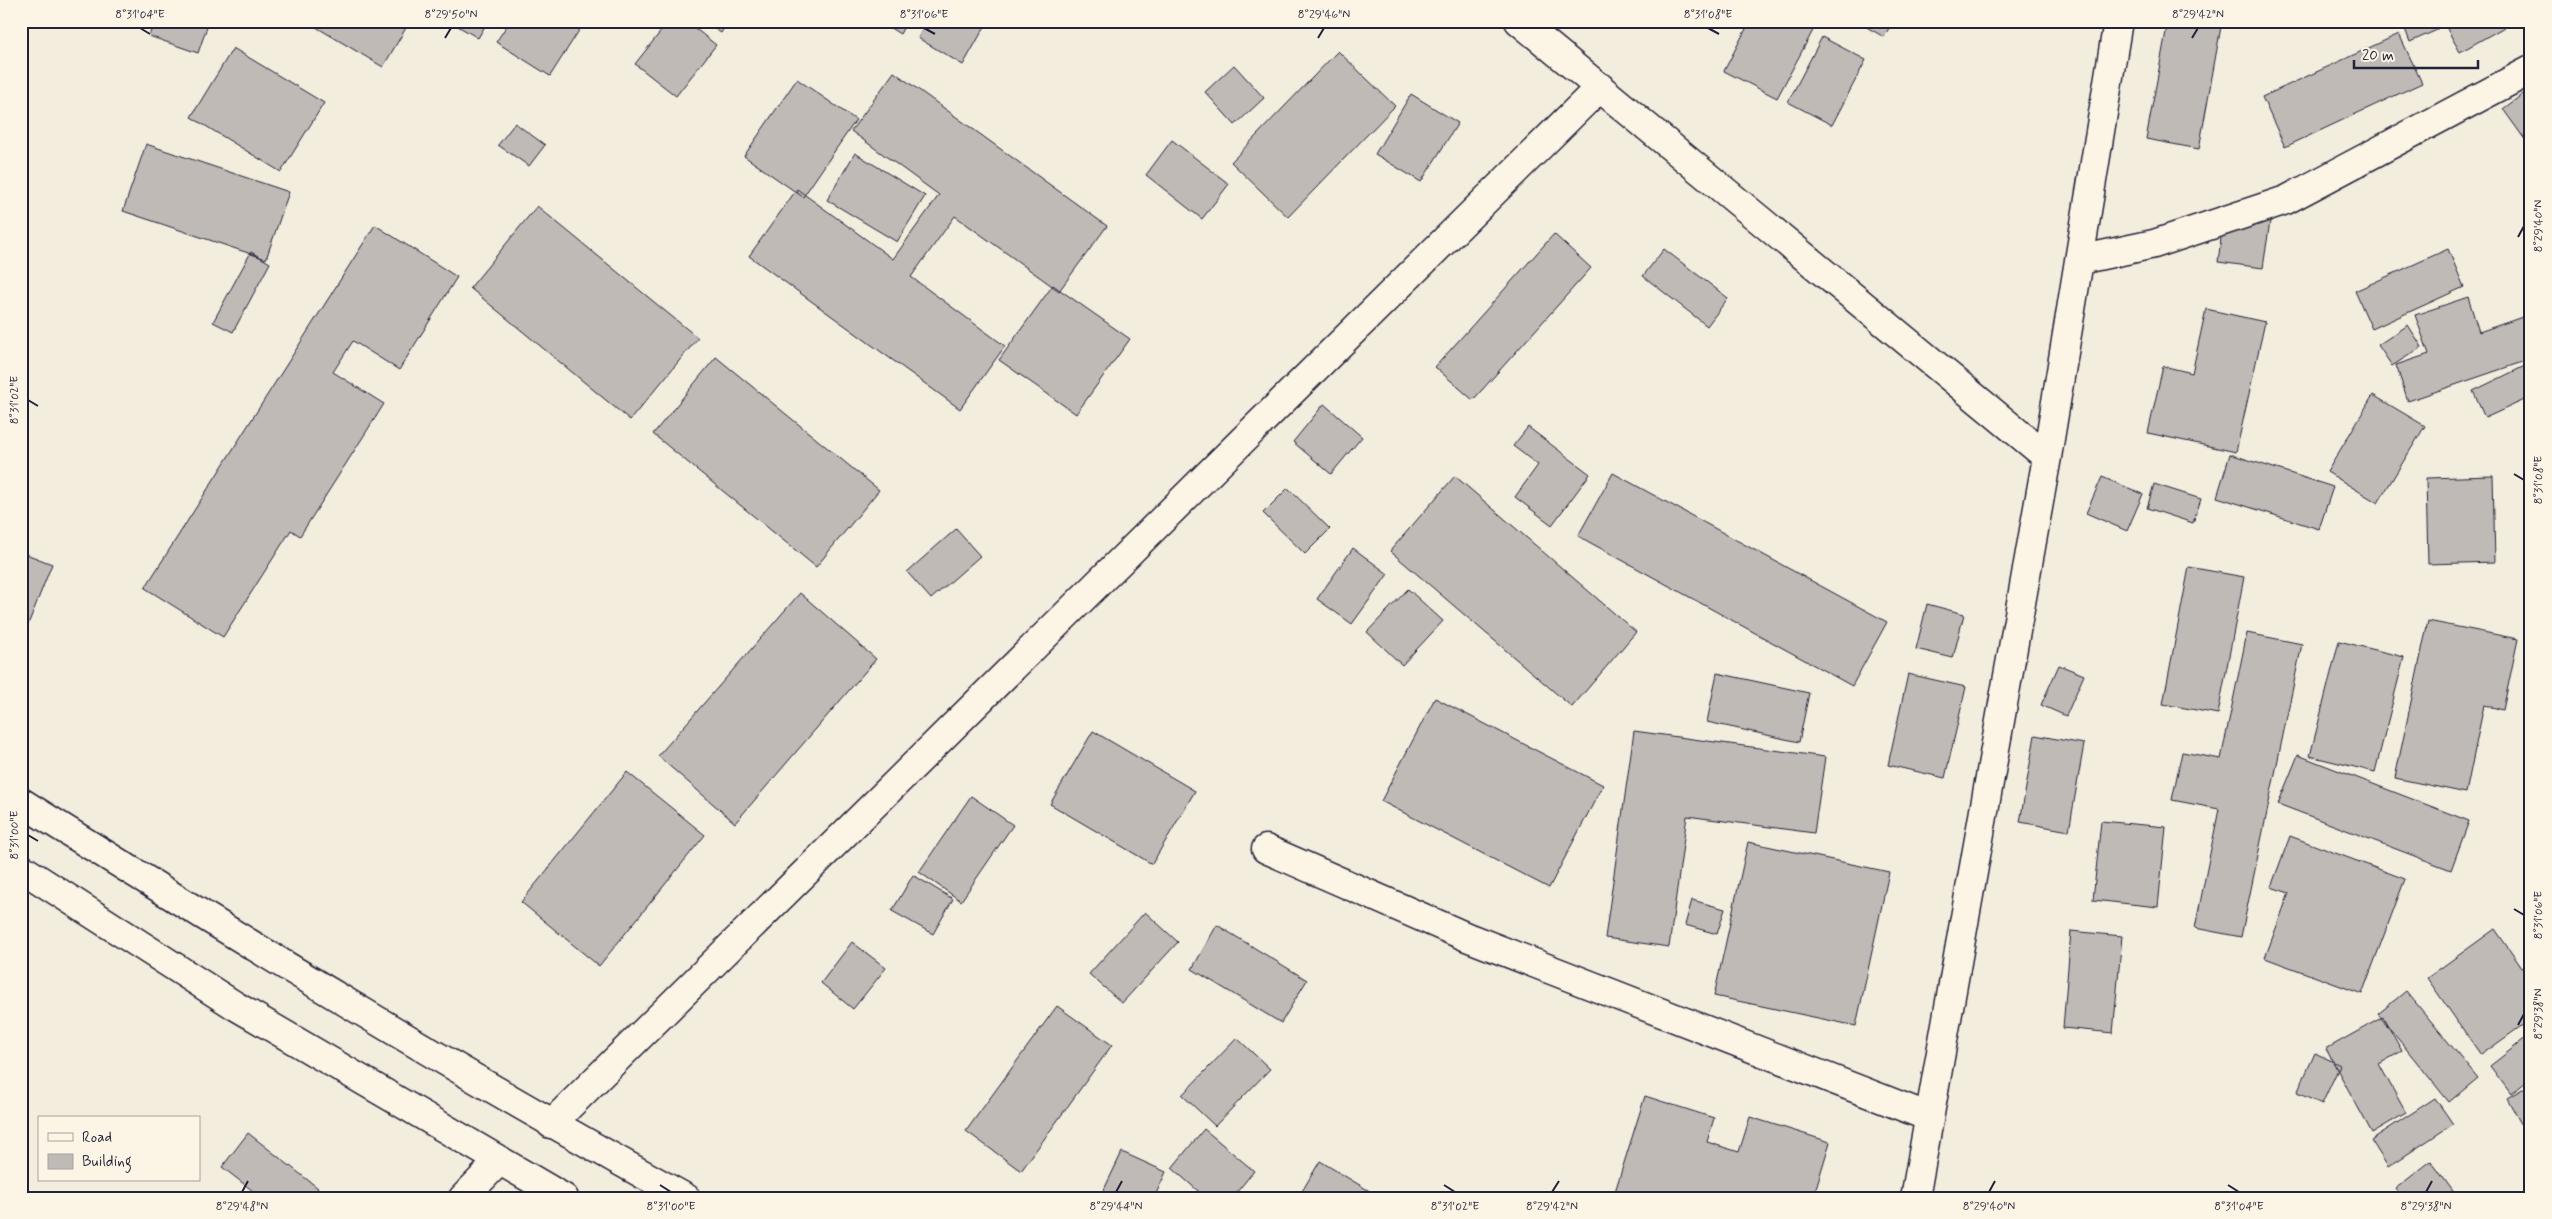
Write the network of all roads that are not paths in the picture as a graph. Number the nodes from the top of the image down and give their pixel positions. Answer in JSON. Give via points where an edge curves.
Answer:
{"nodes":[{"id":1,"x":1520,"y":21,"type":"edge"},
{"id":2,"x":2118,"y":21,"type":"edge"},
{"id":3,"x":2531,"y":70,"type":"edge"},
{"id":4,"x":1600,"y":87,"type":"junction"},
{"id":5,"x":2079,"y":260,"type":"junction"},
{"id":6,"x":2048,"y":457,"type":"junction"},
{"id":7,"x":21,"y":802,"type":"edge"},
{"id":8,"x":1266,"y":849,"type":"dead end"},
{"id":9,"x":23,"y":872,"type":"edge"},
{"id":10,"x":1929,"y":1117,"type":"junction"},
{"id":11,"x":551,"y":1124,"type":"junction"},
{"id":12,"x":499,"y":1161,"type":"junction"},
{"id":13,"x":463,"y":1198,"type":"edge"},
{"id":14,"x":564,"y":1198,"type":"edge"},
{"id":15,"x":686,"y":1198,"type":"edge"},
{"id":16,"x":1914,"y":1198,"type":"edge"}],
"edges":[{"from":1,"to":4,"type":"main road"},
{"from":2,"to":5,"type":"main road"},
{"from":3,"to":5,"type":"main road","via":[[2286,200],[2154,244]]},
{"from":4,"to":6,"type":"main road"},
{"from":4,"to":11,"type":"main road"},
{"from":5,"to":6,"type":"main road"},
{"from":6,"to":10,"type":"main road"},
{"from":7,"to":11,"type":"main road","via":[[246,943]]},
{"from":8,"to":10,"type":"main road","via":[[1467,937]]},
{"from":9,"to":12,"type":"main road","via":[[234,1005]]},
{"from":10,"to":16,"type":"main road"},
{"from":11,"to":15,"type":"main road"},
{"from":12,"to":13,"type":"main road"},
{"from":12,"to":14,"type":"main road"}]}
